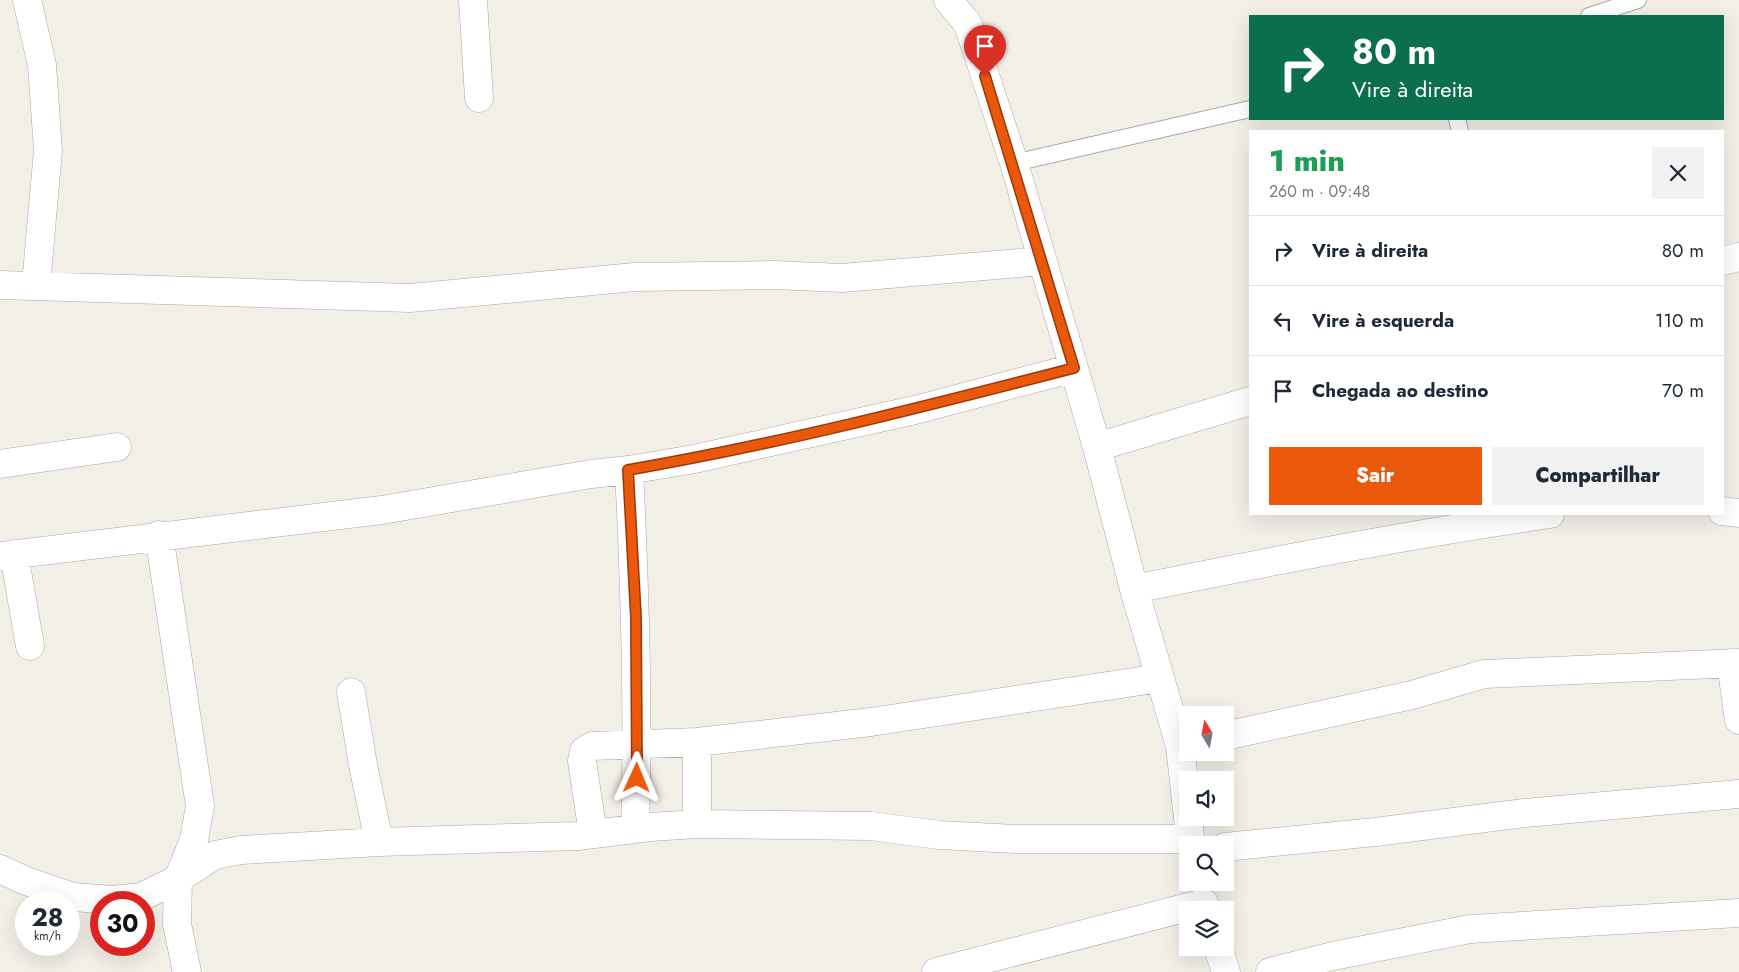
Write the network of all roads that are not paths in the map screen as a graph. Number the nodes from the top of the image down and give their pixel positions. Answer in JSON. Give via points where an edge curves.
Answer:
{"nodes":[{"id":1,"x":27,"y":0,"type":"edge"},
{"id":2,"x":473,"y":0,"type":"edge"},
{"id":3,"x":948,"y":0,"type":"edge"},
{"id":4,"x":1638,"y":0,"type":"edge"},
{"id":5,"x":1592,"y":15,"type":"edge"},
{"id":6,"x":479,"y":98,"type":"dead end"},
{"id":7,"x":1249,"y":110,"type":"edge"},
{"id":8,"x":1014,"y":163,"type":"junction"},
{"id":9,"x":1739,"y":257,"type":"edge"},
{"id":10,"x":1043,"y":261,"type":"junction"},
{"id":11,"x":1724,"y":261,"type":"edge"},
{"id":12,"x":0,"y":285,"type":"edge"},
{"id":13,"x":36,"y":285,"type":"junction"},
{"id":14,"x":1074,"y":368,"type":"junction"},
{"id":15,"x":1249,"y":401,"type":"edge"},
{"id":16,"x":117,"y":447,"type":"dead end"},
{"id":17,"x":1097,"y":447,"type":"junction"},
{"id":18,"x":0,"y":464,"type":"edge"},
{"id":19,"x":628,"y":470,"type":"junction"},
{"id":20,"x":1724,"y":511,"type":"edge"},
{"id":21,"x":1739,"y":513,"type":"edge"},
{"id":22,"x":1543,"y":515,"type":"edge"},
{"id":23,"x":160,"y":535,"type":"junction"},
{"id":24,"x":7,"y":555,"type":"edge"},
{"id":25,"x":1134,"y":589,"type":"junction"},
{"id":26,"x":30,"y":646,"type":"dead end"},
{"id":27,"x":1735,"y":663,"type":"edge"},
{"id":28,"x":1160,"y":678,"type":"junction"},
{"id":29,"x":351,"y":692,"type":"dead end"},
{"id":30,"x":1739,"y":720,"type":"edge"},
{"id":31,"x":1179,"y":731,"type":"edge"},
{"id":32,"x":1234,"y":734,"type":"edge"},
{"id":33,"x":697,"y":742,"type":"junction"},
{"id":34,"x":638,"y":744,"type":"junction"},
{"id":35,"x":1185,"y":761,"type":"edge"},
{"id":36,"x":1739,"y":794,"type":"edge"},
{"id":37,"x":697,"y":824,"type":"junction"},
{"id":38,"x":635,"y":828,"type":"junction"},
{"id":39,"x":593,"y":834,"type":"junction"},
{"id":40,"x":1190,"y":836,"type":"edge"},
{"id":41,"x":379,"y":842,"type":"junction"},
{"id":42,"x":1179,"y":842,"type":"edge"},
{"id":43,"x":1234,"y":845,"type":"edge"},
{"id":44,"x":0,"y":869,"type":"edge"},
{"id":45,"x":178,"y":879,"type":"junction"},
{"id":46,"x":1204,"y":899,"type":"edge"},
{"id":47,"x":1739,"y":913,"type":"edge"},
{"id":48,"x":1221,"y":956,"type":"edge"},
{"id":49,"x":187,"y":972,"type":"edge"},
{"id":50,"x":936,"y":972,"type":"edge"},
{"id":51,"x":1226,"y":972,"type":"edge"},
{"id":52,"x":1270,"y":972,"type":"edge"}],
"edges":[{"from":1,"to":13,"type":"street","via":[[42,64],[48,150]]},
{"from":2,"to":6,"type":"street"},
{"from":3,"to":8,"type":"street","via":[[968,24]]},
{"from":4,"to":5,"type":"lane"},
{"from":7,"to":8,"type":"lane"},
{"from":8,"to":10,"type":"street"},
{"from":9,"to":11,"type":"street"},
{"from":10,"to":13,"type":"street","via":[[842,278],[774,275],[635,277],[410,298]]},
{"from":10,"to":14,"type":"street"},
{"from":12,"to":13,"type":"street"},
{"from":14,"to":17,"type":"street"},
{"from":14,"to":19,"type":"street","via":[[915,410],[694,459]]},
{"from":15,"to":17,"type":"street"},
{"from":16,"to":18,"type":"street"},
{"from":17,"to":25,"type":"street"},
{"from":19,"to":23,"type":"street","via":[[372,511]]},
{"from":19,"to":34,"type":"street","via":[[636,618]]},
{"from":20,"to":21,"type":"street"},
{"from":22,"to":25,"type":"street","via":[[1332,549]]},
{"from":23,"to":24,"type":"street"},
{"from":23,"to":45,"type":"street","via":[[200,806],[194,840]]},
{"from":24,"to":26,"type":"street"},
{"from":25,"to":28,"type":"street"},
{"from":27,"to":30,"type":"street"},
{"from":27,"to":32,"type":"street","via":[[1484,674],[1412,695]]},
{"from":28,"to":31,"type":"street"},
{"from":28,"to":33,"type":"street","via":[[871,722]]},
{"from":29,"to":41,"type":"street","via":[[362,765]]},
{"from":33,"to":34,"type":"street"},
{"from":33,"to":37,"type":"street"},
{"from":34,"to":38,"type":"street"},
{"from":34,"to":39,"type":"street","via":[[592,746],[584,751],[582,761]]},
{"from":35,"to":40,"type":"street"},
{"from":36,"to":43,"type":"street","via":[[1526,813]]},
{"from":37,"to":38,"type":"street"},
{"from":37,"to":42,"type":"street","via":[[871,826],[939,835],[1015,839]]},
{"from":38,"to":39,"type":"street"},
{"from":39,"to":41,"type":"street"},
{"from":41,"to":45,"type":"street","via":[[241,850],[216,856]]},
{"from":44,"to":45,"type":"street","via":[[73,896],[112,900],[140,896]]},
{"from":45,"to":49,"type":"street","via":[[177,924]]},
{"from":46,"to":50,"type":"street"},
{"from":47,"to":52,"type":"street","via":[[1470,929]]},
{"from":48,"to":51,"type":"street"}]}
